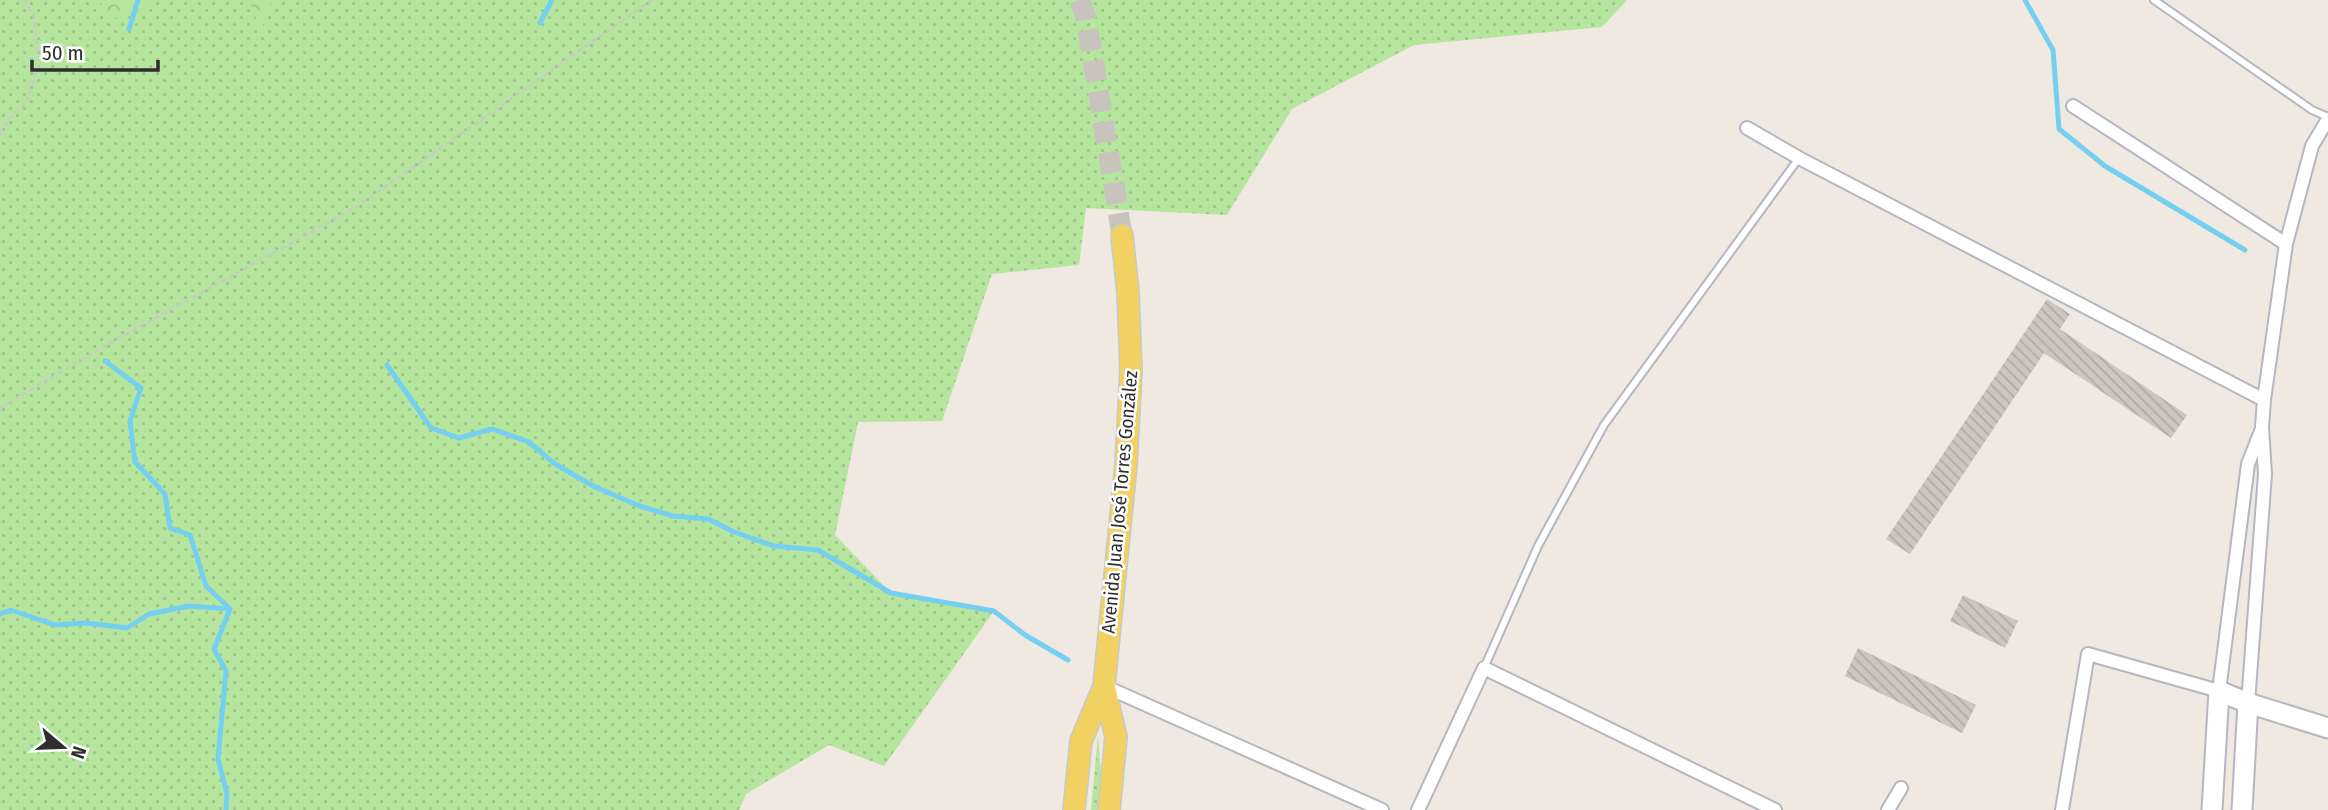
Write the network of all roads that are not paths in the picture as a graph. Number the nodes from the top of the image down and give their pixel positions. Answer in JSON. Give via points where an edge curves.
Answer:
{"nodes":[{"id":1,"x":2154,"y":0,"type":"edge"},
{"id":2,"x":2073,"y":106,"type":"dead end"},
{"id":3,"x":2328,"y":118,"type":"edge"},
{"id":4,"x":1747,"y":128,"type":"dead end"},
{"id":5,"x":1799,"y":158,"type":"junction"},
{"id":6,"x":1122,"y":235,"type":"tunnel mouth"},
{"id":7,"x":2286,"y":244,"type":"junction"},
{"id":8,"x":2264,"y":400,"type":"junction"},
{"id":9,"x":2262,"y":427,"type":"junction"},
{"id":10,"x":1484,"y":668,"type":"junction"},
{"id":11,"x":1104,"y":686,"type":"junction"},
{"id":12,"x":2219,"y":691,"type":"junction"},
{"id":13,"x":2248,"y":703,"type":"junction"},
{"id":14,"x":2328,"y":727,"type":"edge"},
{"id":15,"x":1901,"y":788,"type":"dead end"},
{"id":16,"x":1074,"y":810,"type":"edge"},
{"id":17,"x":1109,"y":810,"type":"edge"},
{"id":18,"x":1382,"y":810,"type":"edge"},
{"id":19,"x":1418,"y":810,"type":"edge"},
{"id":20,"x":1775,"y":810,"type":"edge"},
{"id":21,"x":1888,"y":810,"type":"edge"},
{"id":22,"x":2062,"y":810,"type":"edge"},
{"id":23,"x":2212,"y":810,"type":"edge"},
{"id":24,"x":2242,"y":810,"type":"edge"}],
"edges":[{"from":1,"to":3,"type":"lane"},
{"from":2,"to":7,"type":"street"},
{"from":3,"to":7,"type":"street","via":[[2312,146]]},
{"from":4,"to":5,"type":"street"},
{"from":5,"to":8,"type":"street"},
{"from":5,"to":10,"type":"lane","via":[[1604,425],[1538,546]]},
{"from":6,"to":11,"type":"main road","name":"Avenida Juan José Torres González","via":[[1131,370]]},
{"from":7,"to":8,"type":"street"},
{"from":8,"to":9,"type":"street"},
{"from":9,"to":12,"type":"street","via":[[2248,464]]},
{"from":9,"to":13,"type":"street","via":[[2265,474]]},
{"from":10,"to":19,"type":"street"},
{"from":10,"to":20,"type":"street"},
{"from":11,"to":16,"type":"main road","name":"Avenida Juan José Torres González","via":[[1081,741]]},
{"from":11,"to":17,"type":"main road","name":"Avenida Juan José Torres González","via":[[1116,737]]},
{"from":11,"to":18,"type":"street"},
{"from":12,"to":13,"type":"street"},
{"from":12,"to":22,"type":"street","via":[[2088,654]]},
{"from":12,"to":23,"type":"street"},
{"from":13,"to":14,"type":"street"},
{"from":13,"to":24,"type":"street"},
{"from":15,"to":21,"type":"street"}]}
